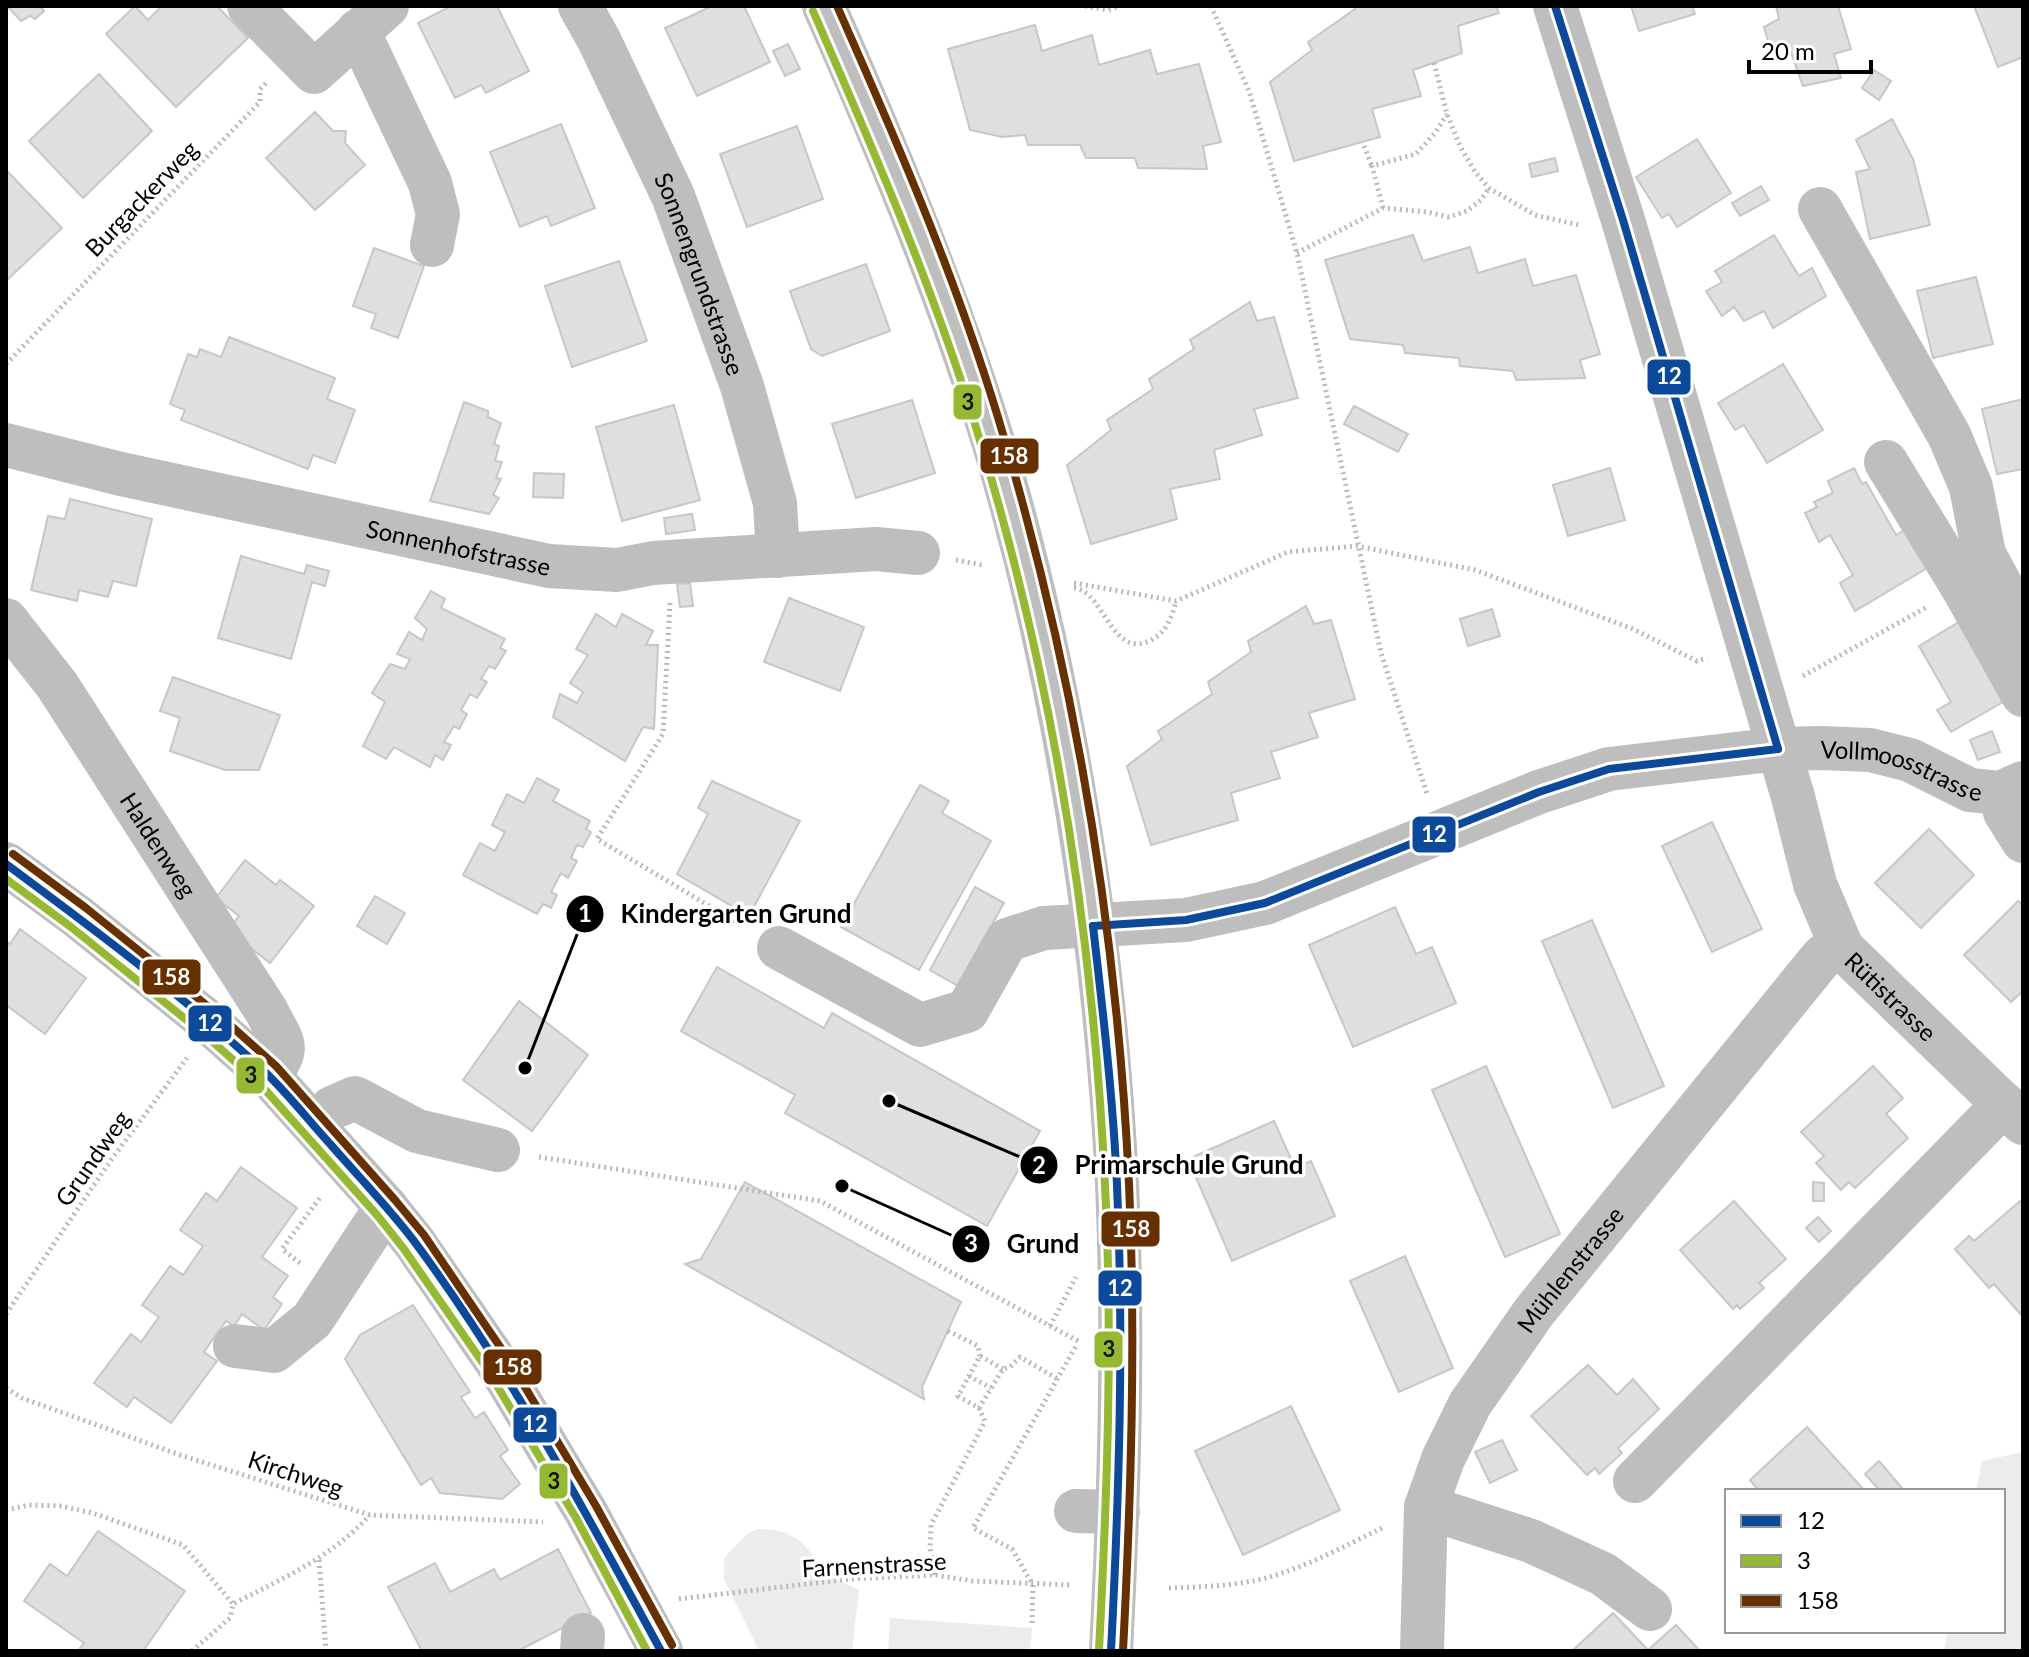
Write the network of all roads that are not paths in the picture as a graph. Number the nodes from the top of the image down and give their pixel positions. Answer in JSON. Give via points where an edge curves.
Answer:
{"nodes":[{"id":1,"x":249,"y":6,"type":"edge"},
{"id":2,"x":580,"y":6,"type":"edge"},
{"id":3,"x":824,"y":6,"type":"edge"},
{"id":4,"x":1555,"y":6,"type":"edge"},
{"id":5,"x":372,"y":18,"type":"edge"},
{"id":6,"x":1820,"y":209,"type":"dead end"},
{"id":7,"x":432,"y":245,"type":"dead end"},
{"id":8,"x":6,"y":445,"type":"edge"},
{"id":9,"x":1886,"y":462,"type":"dead end"},
{"id":10,"x":918,"y":553,"type":"dead end"},
{"id":11,"x":778,"y":556,"type":"junction"},
{"id":12,"x":6,"y":620,"type":"edge"},
{"id":13,"x":2023,"y":627,"type":"edge"},
{"id":14,"x":2023,"y":695,"type":"edge"},
{"id":15,"x":1778,"y":749,"type":"junction"},
{"id":16,"x":2012,"y":788,"type":"edge"},
{"id":17,"x":2023,"y":841,"type":"edge"},
{"id":18,"x":6,"y":864,"type":"edge"},
{"id":19,"x":1093,"y":926,"type":"junction"},
{"id":20,"x":779,"y":948,"type":"road end"},
{"id":21,"x":1842,"y":948,"type":"junction"},
{"id":22,"x":268,"y":1075,"type":"junction"},
{"id":23,"x":2014,"y":1113,"type":"edge"},
{"id":24,"x":314,"y":1125,"type":"junction"},
{"id":25,"x":498,"y":1150,"type":"road end"},
{"id":26,"x":386,"y":1207,"type":"junction"},
{"id":27,"x":235,"y":1346,"type":"dead end"},
{"id":28,"x":1635,"y":1481,"type":"dead end"},
{"id":29,"x":1426,"y":1507,"type":"junction"},
{"id":30,"x":1650,"y":1609,"type":"dead end"},
{"id":31,"x":661,"y":1651,"type":"edge"},
{"id":32,"x":1111,"y":1651,"type":"edge"},
{"id":33,"x":1422,"y":1651,"type":"edge"}],
"edges":[{"from":1,"to":5,"type":"street","via":[[304,62]]},
{"from":2,"to":11,"type":"street","name":"Sonnengrundstrasse","via":[[673,196],[742,386],[775,503]]},
{"from":3,"to":19,"type":"street","via":[[942,288],[993,442],[1061,730]]},
{"from":4,"to":15,"type":"street"},
{"from":5,"to":7,"type":"street","via":[[430,183],[438,214]]},
{"from":6,"to":13,"type":"street","via":[[1949,435],[1971,487],[1984,554]]},
{"from":8,"to":11,"type":"street","name":"Sonnenhofstrasse","via":[[549,566],[617,570]]},
{"from":9,"to":14,"type":"street"},
{"from":10,"to":11,"type":"street","name":"Sonnenhofstrasse","via":[[876,549]]},
{"from":12,"to":22,"type":"street","name":"Haldenweg","via":[[57,685],[267,1012],[284,1046],[283,1058]]},
{"from":15,"to":16,"type":"street","name":"Vollmoosstrasse","via":[[1870,750],[1910,760],[1970,790]]},
{"from":15,"to":19,"type":"street","name":"Vollmoosstrasse","via":[[1609,769],[1265,903],[1186,920]]},
{"from":15,"to":21,"type":"street","name":"Rütistrasse","via":[[1815,884]]},
{"from":16,"to":17,"type":"street","via":[[2005,812]]},
{"from":18,"to":22,"type":"street"},
{"from":19,"to":20,"type":"street","name":"Vollmoosstrasse","via":[[1044,928],[1007,940],[967,1011],[920,1025]]},
{"from":19,"to":32,"type":"street","via":[[1113,1119],[1120,1275],[1097,1512]]},
{"from":21,"to":23,"type":"street","name":"Rütistrasse"},
{"from":21,"to":29,"type":"street","name":"Mühlenstrasse","via":[[1823,956],[1534,1312],[1470,1404]]},
{"from":22,"to":24,"type":"street"},
{"from":23,"to":28,"type":"street"},
{"from":24,"to":25,"type":"street","via":[[332,1108],[355,1098],[417,1131]]},
{"from":24,"to":26,"type":"street"},
{"from":26,"to":27,"type":"street","via":[[312,1320],[274,1351]]},
{"from":26,"to":31,"type":"street","via":[[497,1363]]},
{"from":29,"to":30,"type":"street","via":[[1531,1541],[1589,1567]]},
{"from":29,"to":33,"type":"street","name":"Mühlenstrasse"}]}
